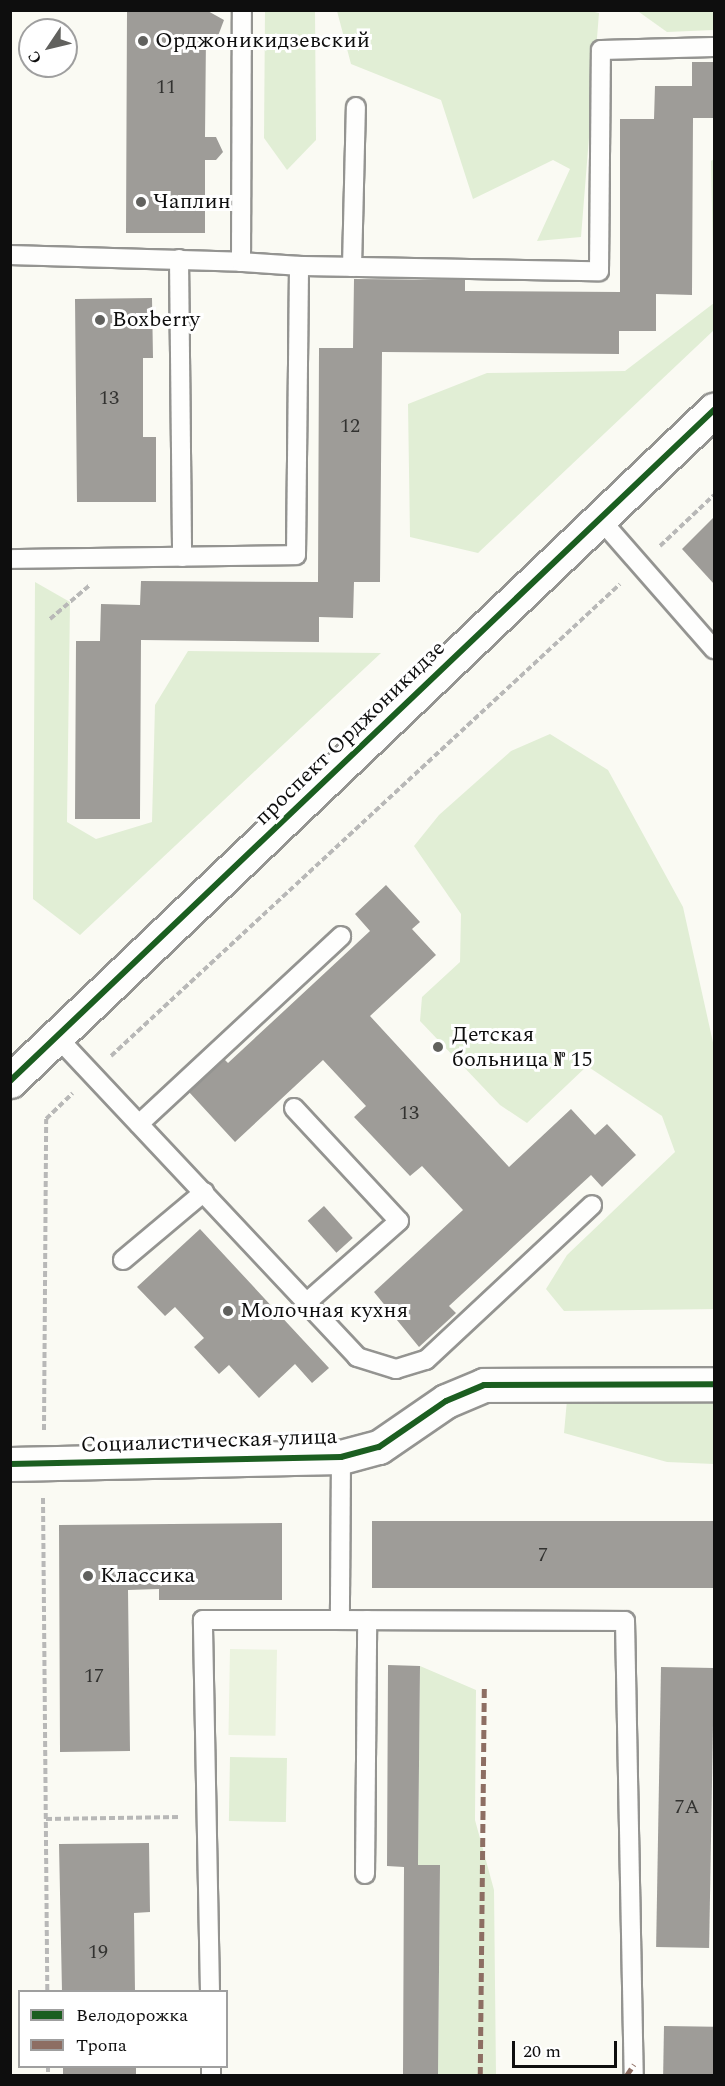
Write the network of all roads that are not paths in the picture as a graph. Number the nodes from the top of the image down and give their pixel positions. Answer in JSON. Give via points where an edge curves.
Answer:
{"nodes":[{"id":1,"x":242,"y":10,"type":"edge"},
{"id":2,"x":714,"y":47,"type":"edge"},
{"id":3,"x":356,"y":107,"type":"dead end"},
{"id":4,"x":10,"y":255,"type":"edge"},
{"id":5,"x":179,"y":259,"type":"junction"},
{"id":6,"x":241,"y":262,"type":"junction"},
{"id":7,"x":298,"y":266,"type":"junction"},
{"id":8,"x":352,"y":267,"type":"junction"},
{"id":9,"x":714,"y":410,"type":"edge"},
{"id":10,"x":600,"y":519,"type":"junction"},
{"id":11,"x":182,"y":557,"type":"junction"},
{"id":12,"x":10,"y":559,"type":"edge"},
{"id":13,"x":714,"y":649,"type":"edge"},
{"id":14,"x":341,"y":936,"type":"dead end"},
{"id":15,"x":57,"y":1037,"type":"junction"},
{"id":16,"x":10,"y":1081,"type":"edge"},
{"id":17,"x":294,"y":1108,"type":"dead end"},
{"id":18,"x":139,"y":1124,"type":"junction"},
{"id":19,"x":204,"y":1192,"type":"junction"},
{"id":20,"x":592,"y":1205,"type":"dead end"},
{"id":21,"x":123,"y":1260,"type":"dead end"},
{"id":22,"x":306,"y":1303,"type":"junction"},
{"id":23,"x":714,"y":1384,"type":"edge"},
{"id":24,"x":341,"y":1457,"type":"junction"},
{"id":25,"x":10,"y":1464,"type":"edge"},
{"id":26,"x":340,"y":1620,"type":"junction"},
{"id":27,"x":367,"y":1620,"type":"junction"},
{"id":28,"x":365,"y":1874,"type":"dead end"},
{"id":29,"x":210,"y":1990,"type":"edge"},
{"id":30,"x":634,"y":2076,"type":"edge"}],
"edges":[{"from":1,"to":6,"type":"lane"},
{"from":2,"to":8,"type":"lane","via":[[601,50],[599,271]]},
{"from":3,"to":8,"type":"lane"},
{"from":4,"to":5,"type":"lane"},
{"from":5,"to":6,"type":"lane"},
{"from":5,"to":11,"type":"lane"},
{"from":6,"to":7,"type":"lane"},
{"from":7,"to":8,"type":"lane"},
{"from":7,"to":11,"type":"lane","via":[[296,555]]},
{"from":9,"to":10,"type":"street","name":"проспект Орджоникидзе"},
{"from":10,"to":13,"type":"lane"},
{"from":10,"to":15,"type":"street","name":"проспект Орджоникидзе"},
{"from":11,"to":12,"type":"lane"},
{"from":14,"to":18,"type":"lane"},
{"from":15,"to":16,"type":"street","name":"проспект Орджоникидзе"},
{"from":15,"to":18,"type":"lane"},
{"from":17,"to":22,"type":"lane","via":[[399,1221]]},
{"from":18,"to":19,"type":"lane"},
{"from":19,"to":21,"type":"lane"},
{"from":19,"to":22,"type":"lane"},
{"from":20,"to":22,"type":"lane","via":[[426,1360],[396,1369],[357,1357]]},
{"from":23,"to":24,"type":"street","name":"Социалистическая улица","via":[[484,1385],[446,1401],[379,1447]]},
{"from":24,"to":25,"type":"street","name":"Социалистическая улица"},
{"from":24,"to":26,"type":"lane"},
{"from":26,"to":27,"type":"lane"},
{"from":26,"to":29,"type":"lane","via":[[203,1620]]},
{"from":27,"to":28,"type":"lane"},
{"from":27,"to":30,"type":"lane","via":[[625,1621]]}]}
